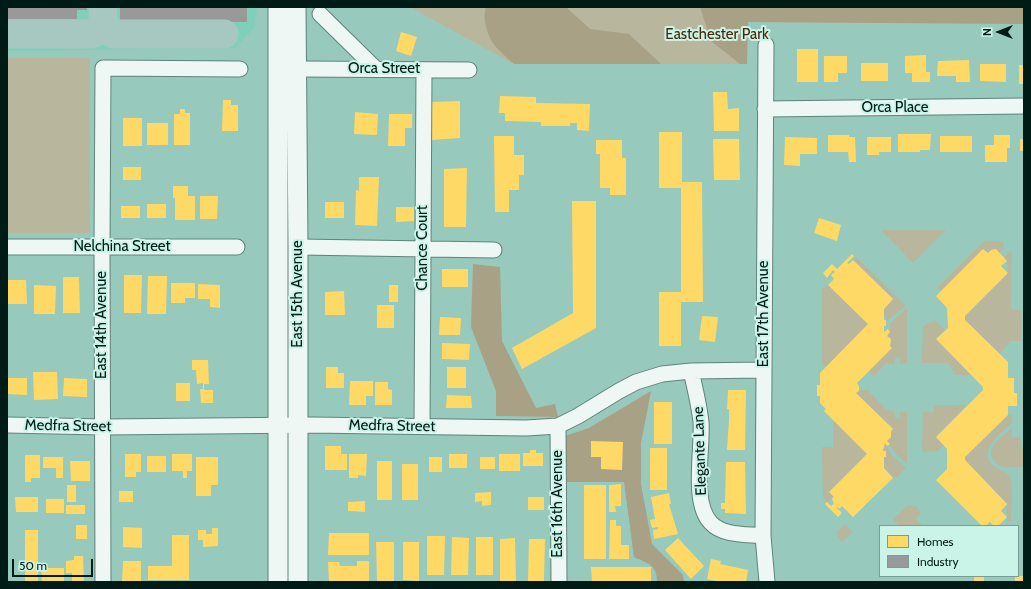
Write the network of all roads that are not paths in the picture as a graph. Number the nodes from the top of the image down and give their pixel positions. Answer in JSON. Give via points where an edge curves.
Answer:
{"nodes":[{"id":1,"x":278,"y":7,"type":"edge"},
{"id":2,"x":296,"y":7,"type":"edge"},
{"id":3,"x":320,"y":14,"type":"dead end"},
{"id":4,"x":766,"y":45,"type":"dead end"},
{"id":5,"x":240,"y":69,"type":"dead end"},
{"id":6,"x":298,"y":69,"type":"junction"},
{"id":7,"x":376,"y":69,"type":"junction"},
{"id":8,"x":424,"y":70,"type":"junction"},
{"id":9,"x":469,"y":70,"type":"dead end"},
{"id":10,"x":1024,"y":106,"type":"edge"},
{"id":11,"x":765,"y":109,"type":"junction"},
{"id":12,"x":7,"y":247,"type":"edge"},
{"id":13,"x":102,"y":247,"type":"junction"},
{"id":14,"x":238,"y":247,"type":"dead end"},
{"id":15,"x":298,"y":247,"type":"junction"},
{"id":16,"x":423,"y":248,"type":"junction"},
{"id":17,"x":494,"y":250,"type":"dead end"},
{"id":18,"x":764,"y":370,"type":"junction"},
{"id":19,"x":691,"y":371,"type":"junction"},
{"id":20,"x":7,"y":425,"type":"edge"},
{"id":21,"x":278,"y":425,"type":"junction"},
{"id":22,"x":297,"y":425,"type":"junction"},
{"id":23,"x":422,"y":426,"type":"junction"},
{"id":24,"x":558,"y":426,"type":"junction"},
{"id":25,"x":103,"y":427,"type":"junction"},
{"id":26,"x":763,"y":536,"type":"junction"},
{"id":27,"x":103,"y":582,"type":"edge"},
{"id":28,"x":278,"y":582,"type":"edge"},
{"id":29,"x":298,"y":582,"type":"edge"},
{"id":30,"x":559,"y":582,"type":"edge"},
{"id":31,"x":767,"y":582,"type":"edge"}],
"edges":[{"from":1,"to":21,"type":"main road","name":"East 15th Avenue"},
{"from":2,"to":6,"type":"main road","name":"East 15th Avenue"},
{"from":3,"to":7,"type":"street"},
{"from":4,"to":11,"type":"street","name":"East 17th Avenue"},
{"from":5,"to":13,"type":"street","name":"East 14th Avenue","via":[[103,68]]},
{"from":6,"to":7,"type":"street","name":"Orca Street"},
{"from":6,"to":15,"type":"main road","name":"East 15th Avenue"},
{"from":7,"to":8,"type":"street","name":"Orca Street"},
{"from":8,"to":9,"type":"street","name":"Orca Street"},
{"from":8,"to":16,"type":"street","name":"Chance Court"},
{"from":10,"to":11,"type":"street","name":"Orca Place"},
{"from":11,"to":18,"type":"street","name":"East 17th Avenue"},
{"from":12,"to":13,"type":"street","name":"Nelchina Street"},
{"from":13,"to":14,"type":"street","name":"Nelchina Street"},
{"from":13,"to":25,"type":"street","name":"East 14th Avenue"},
{"from":15,"to":16,"type":"street"},
{"from":15,"to":22,"type":"main road","name":"East 15th Avenue"},
{"from":16,"to":17,"type":"street"},
{"from":16,"to":23,"type":"street","name":"Chance Court"},
{"from":18,"to":19,"type":"street","name":"Medfra Street"},
{"from":18,"to":26,"type":"street","name":"East 17th Avenue"},
{"from":19,"to":24,"type":"street","name":"Medfra Street","via":[[662,374],[636,382]]},
{"from":19,"to":26,"type":"street","name":"Elegante Lane","via":[[701,423],[700,498],[704,511],[711,524],[725,532]]},
{"from":20,"to":25,"type":"street","name":"Medfra Street"},
{"from":21,"to":22,"type":"street","name":"Medfra Street"},
{"from":21,"to":25,"type":"street","name":"Medfra Street"},
{"from":21,"to":28,"type":"main road","name":"East 15th Avenue"},
{"from":22,"to":23,"type":"street","name":"Medfra Street"},
{"from":22,"to":29,"type":"main road","name":"East 15th Avenue"},
{"from":23,"to":24,"type":"street","name":"Medfra Street"},
{"from":24,"to":30,"type":"street","name":"East 16th Avenue"},
{"from":25,"to":27,"type":"street","name":"East 14th Avenue"},
{"from":26,"to":31,"type":"street","name":"East 17th Avenue"}]}
